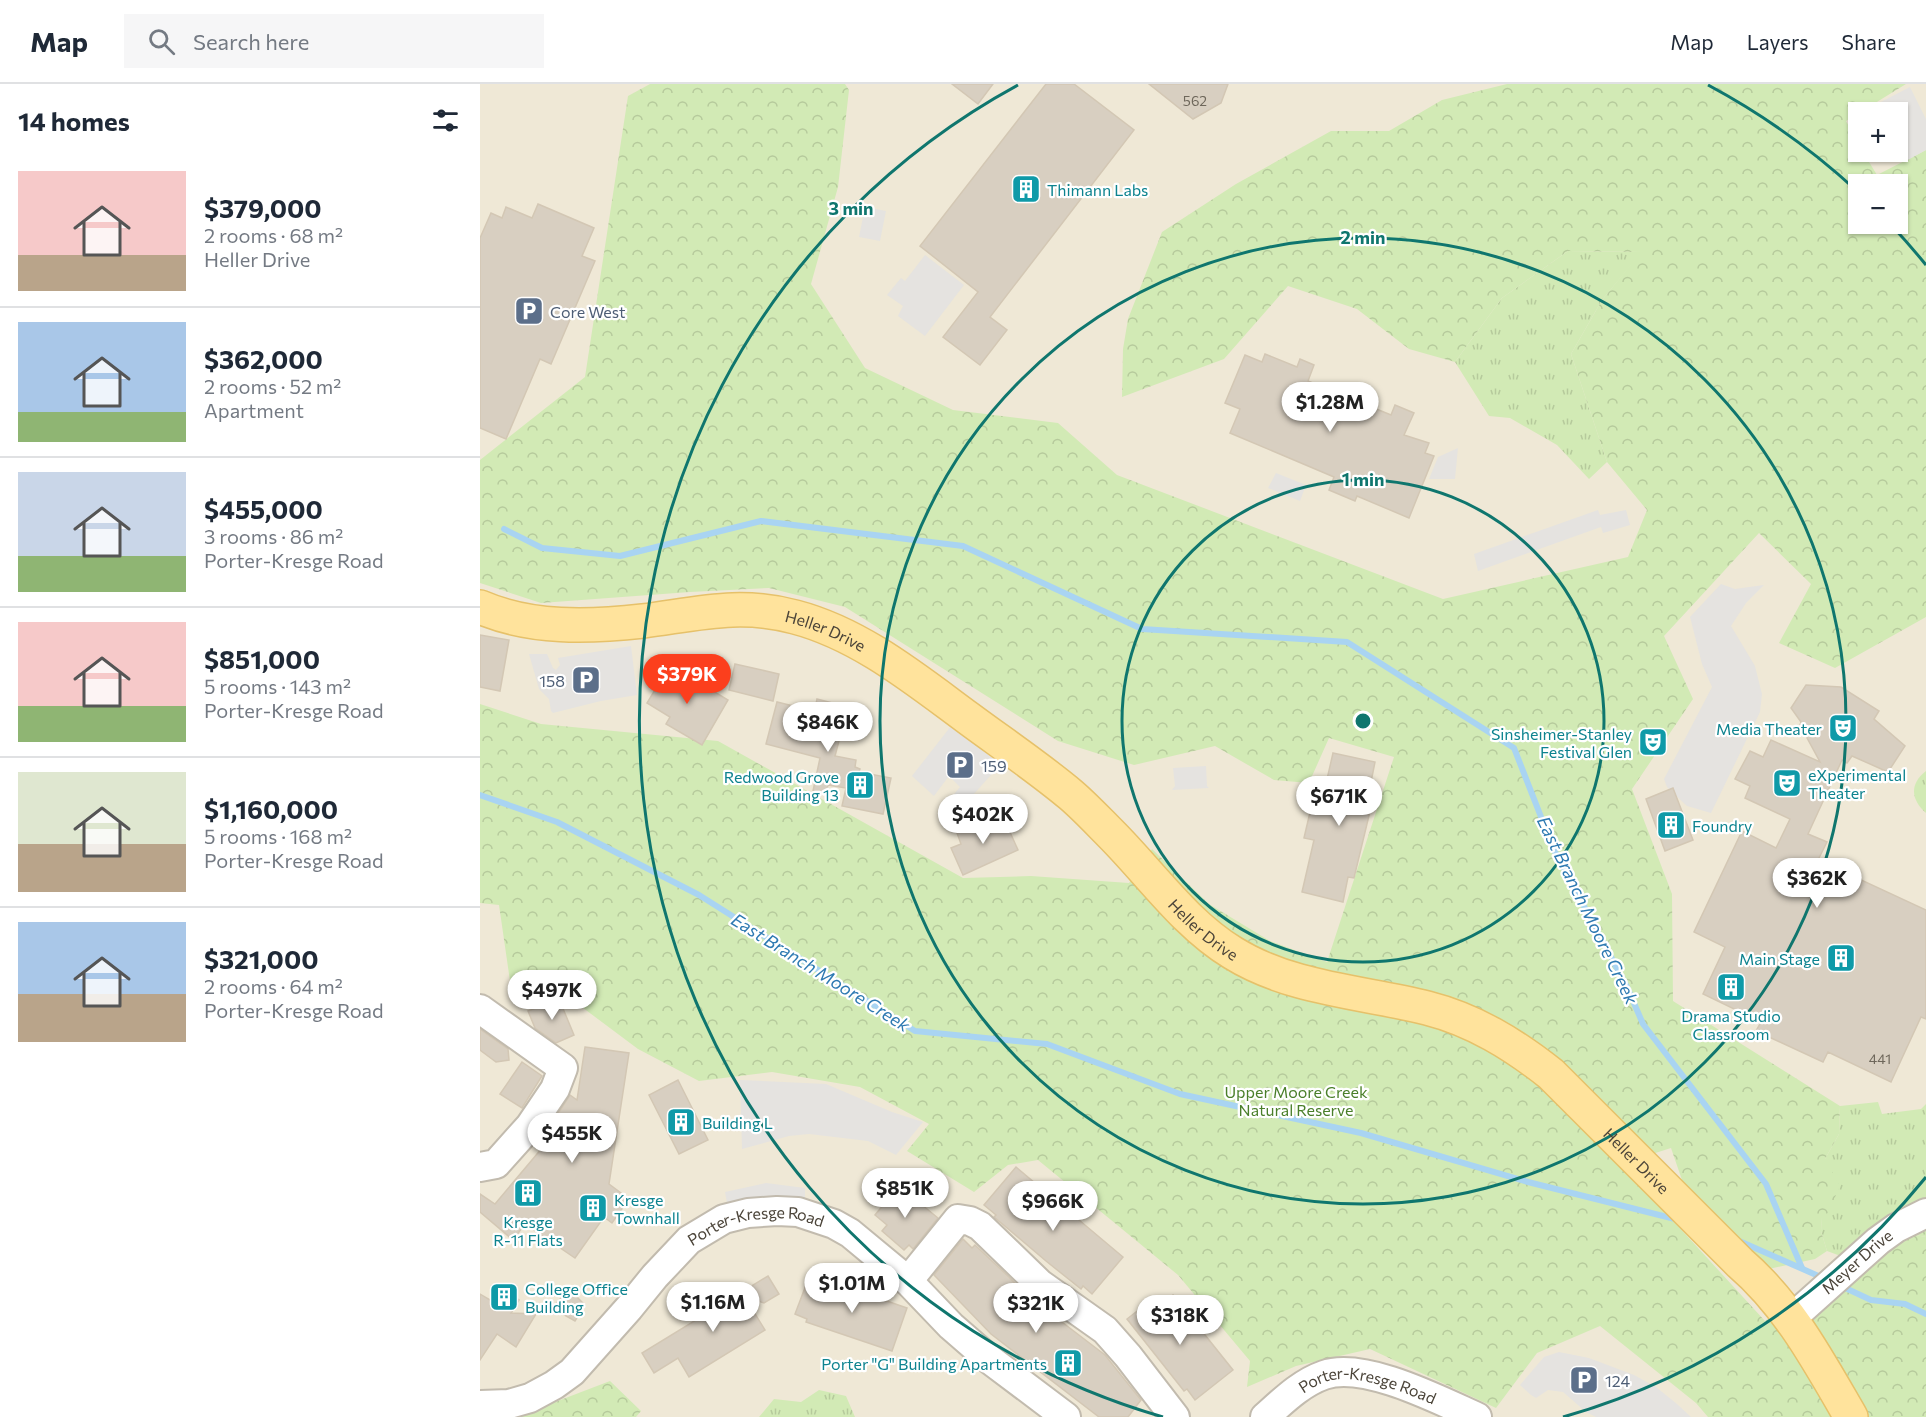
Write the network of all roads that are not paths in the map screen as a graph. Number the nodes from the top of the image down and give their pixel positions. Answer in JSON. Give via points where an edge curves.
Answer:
{"nodes":[{"id":1,"x":480,"y":607,"type":"edge"},
{"id":2,"x":480,"y":1009,"type":"edge"},
{"id":3,"x":480,"y":1167,"type":"edge"},
{"id":4,"x":1926,"y":1213,"type":"edge"},
{"id":5,"x":908,"y":1281,"type":"junction"},
{"id":6,"x":1792,"y":1318,"type":"junction"},
{"id":7,"x":480,"y":1405,"type":"edge"},
{"id":8,"x":1066,"y":1417,"type":"edge"},
{"id":9,"x":1175,"y":1417,"type":"edge"},
{"id":10,"x":1265,"y":1417,"type":"edge"},
{"id":11,"x":1477,"y":1417,"type":"edge"},
{"id":12,"x":1851,"y":1417,"type":"edge"}],
"edges":[{"from":1,"to":6,"type":"main road","name":"Heller Drive","via":[[532,622],[565,625],[642,621],[729,609],[760,610],[795,616],[870,649],[1070,794],[1190,919],[1233,953],[1290,978],[1428,1008],[1468,1021],[1523,1052],[1551,1074],[1757,1278]]},
{"from":2,"to":3,"type":"street","via":[[563,1068],[555,1089],[530,1126],[496,1164]]},
{"from":4,"to":6,"type":"street","name":"Meyer Drive","via":[[1896,1228]]},
{"from":5,"to":7,"type":"street","name":"Porter-Kresge Road","via":[[834,1224],[798,1212],[777,1211],[724,1219],[688,1240],[572,1372],[530,1398],[509,1404]]},
{"from":5,"to":8,"type":"street","name":"Porter-Kresge Road","via":[[989,1359]]},
{"from":5,"to":9,"type":"street","via":[[958,1219],[980,1226],[1040,1284],[1105,1330]]},
{"from":6,"to":12,"type":"main road","name":"Heller Drive"},
{"from":10,"to":11,"type":"street","name":"Porter-Kresge Road","via":[[1305,1384],[1326,1374],[1346,1372],[1385,1378]]}]}
